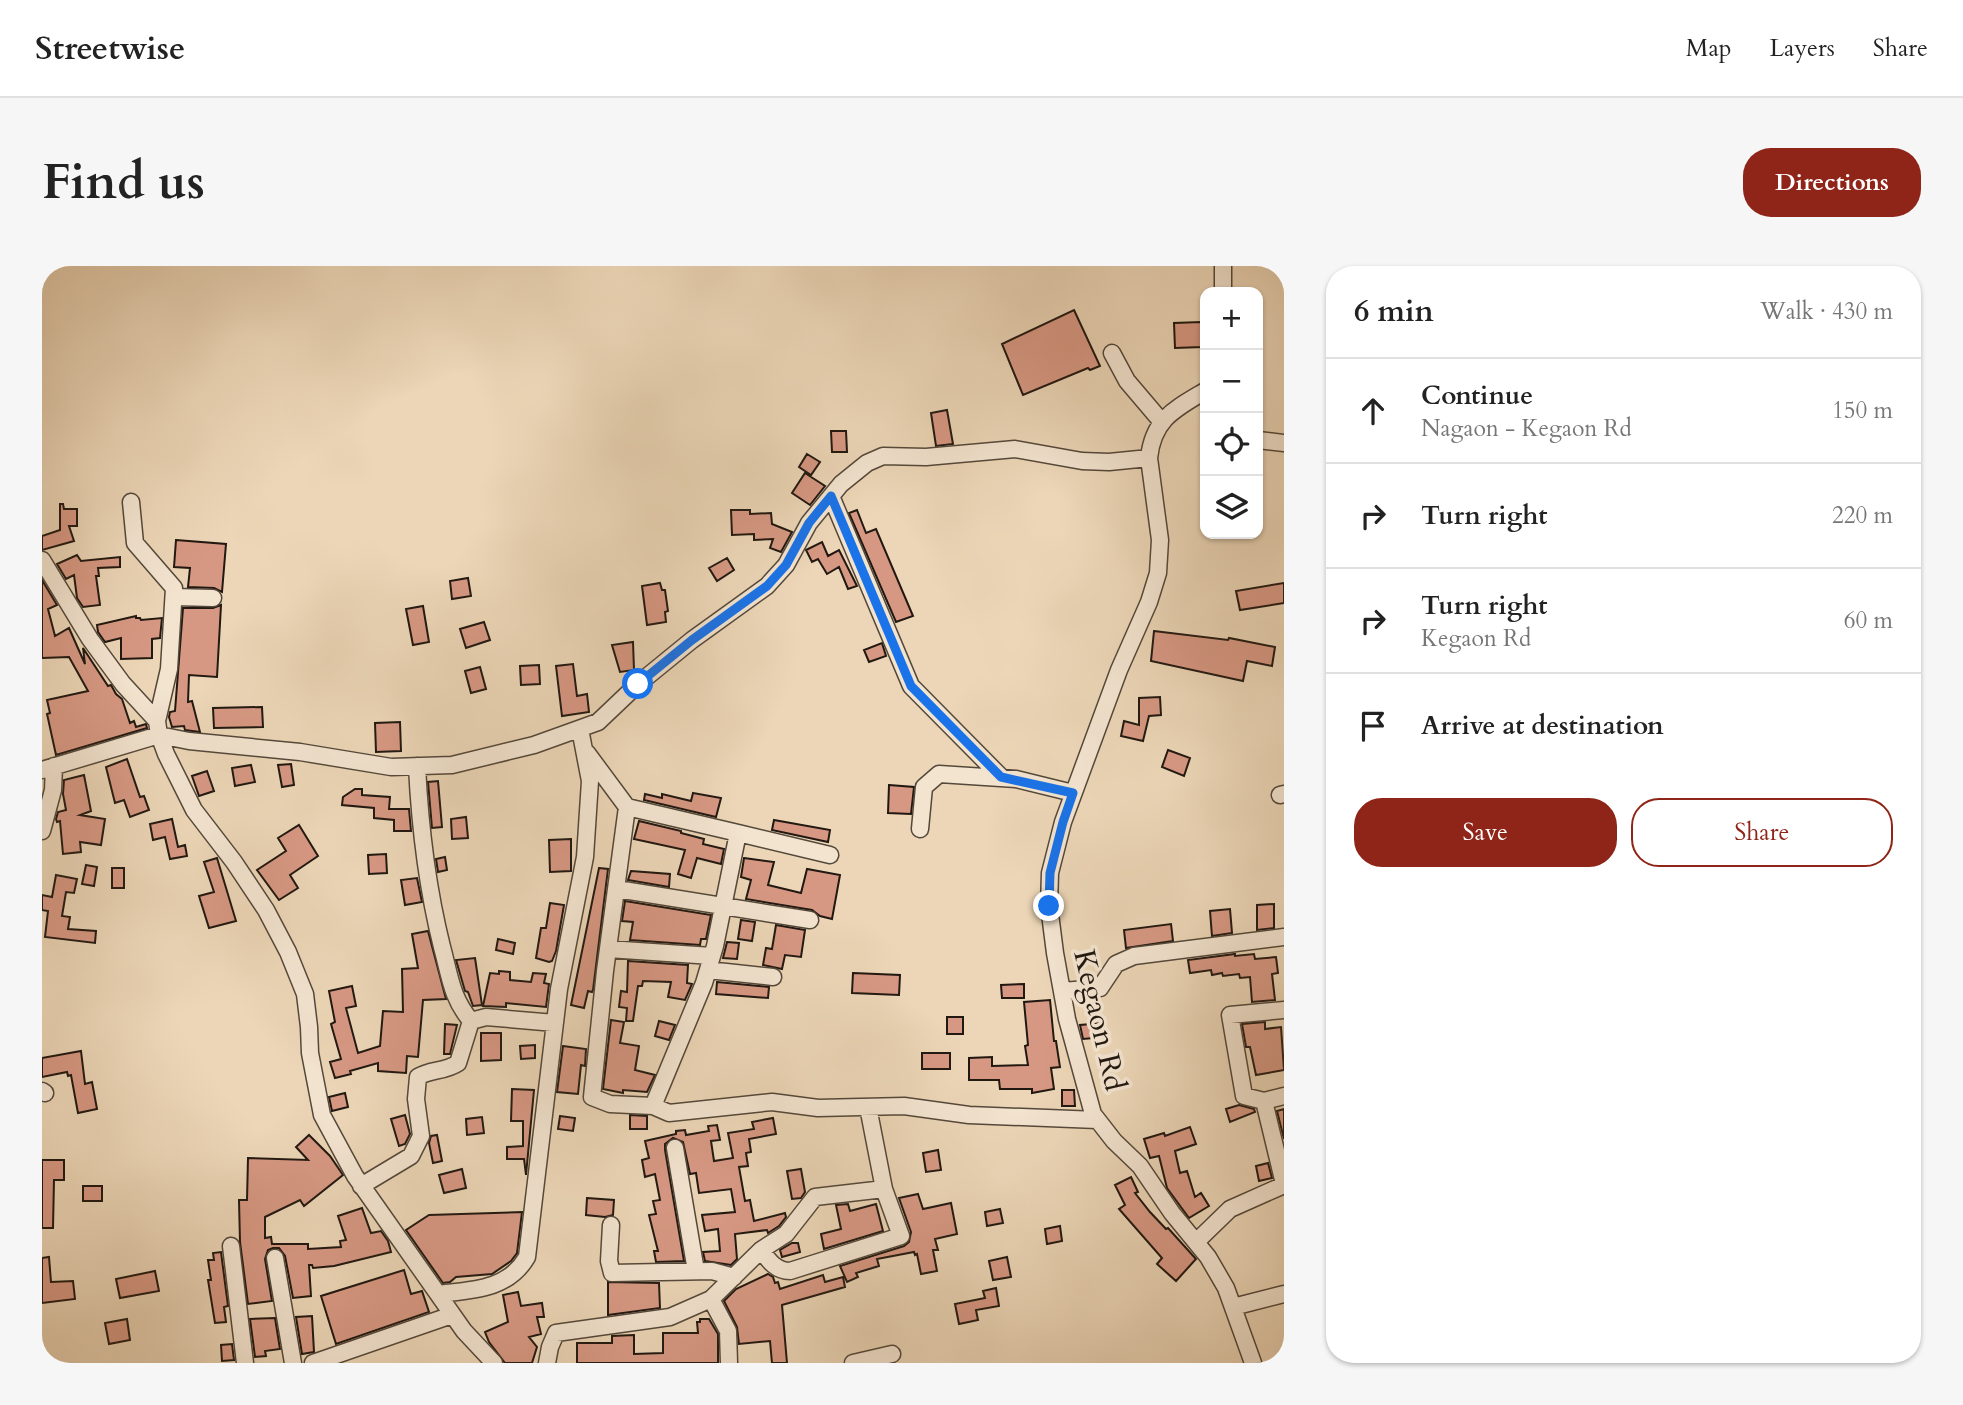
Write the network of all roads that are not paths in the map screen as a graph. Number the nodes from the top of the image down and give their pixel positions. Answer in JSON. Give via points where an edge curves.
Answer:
{"nodes":[{"id":1,"x":1223,"y":266,"type":"edge"},
{"id":2,"x":1223,"y":287,"type":"edge"},
{"id":3,"x":1112,"y":353,"type":"dead end"},
{"id":4,"x":1200,"y":394,"type":"edge"},
{"id":5,"x":1161,"y":421,"type":"junction"},
{"id":6,"x":1263,"y":441,"type":"edge"},
{"id":7,"x":1284,"y":443,"type":"edge"},
{"id":8,"x":1149,"y":458,"type":"junction"},
{"id":9,"x":831,"y":496,"type":"junction"},
{"id":10,"x":131,"y":502,"type":"dead end"},
{"id":11,"x":42,"y":560,"type":"edge"},
{"id":12,"x":174,"y":597,"type":"junction"},
{"id":13,"x":213,"y":598,"type":"dead end"},
{"id":14,"x":158,"y":728,"type":"junction"},
{"id":15,"x":580,"y":729,"type":"junction"},
{"id":16,"x":585,"y":749,"type":"junction"},
{"id":17,"x":417,"y":766,"type":"junction"},
{"id":18,"x":48,"y":768,"type":"edge"},
{"id":19,"x":1001,"y":777,"type":"junction"},
{"id":20,"x":1073,"y":793,"type":"junction"},
{"id":21,"x":627,"y":807,"type":"junction"},
{"id":22,"x":920,"y":829,"type":"dead end"},
{"id":23,"x":42,"y":831,"type":"edge"},
{"id":24,"x":738,"y":832,"type":"junction"},
{"id":25,"x":830,"y":855,"type":"dead end"},
{"id":26,"x":617,"y":890,"type":"junction"},
{"id":27,"x":723,"y":906,"type":"junction"},
{"id":28,"x":810,"y":920,"type":"dead end"},
{"id":29,"x":1284,"y":937,"type":"edge"},
{"id":30,"x":608,"y":949,"type":"junction"},
{"id":31,"x":710,"y":963,"type":"junction"},
{"id":32,"x":773,"y":977,"type":"dead end"},
{"id":33,"x":1062,"y":991,"type":"junction"},
{"id":34,"x":1284,"y":1010,"type":"edge"},
{"id":35,"x":471,"y":1021,"type":"junction"},
{"id":36,"x":555,"y":1023,"type":"junction"},
{"id":37,"x":1284,"y":1096,"type":"edge"},
{"id":38,"x":1264,"y":1101,"type":"junction"},
{"id":39,"x":653,"y":1106,"type":"junction"},
{"id":40,"x":868,"y":1107,"type":"junction"},
{"id":41,"x":1097,"y":1119,"type":"junction"},
{"id":42,"x":675,"y":1148,"type":"dead end"},
{"id":43,"x":1284,"y":1184,"type":"edge"},
{"id":44,"x":361,"y":1185,"type":"junction"},
{"id":45,"x":884,"y":1189,"type":"junction"},
{"id":46,"x":611,"y":1225,"type":"dead end"},
{"id":47,"x":1196,"y":1242,"type":"junction"},
{"id":48,"x":231,"y":1246,"type":"dead end"},
{"id":49,"x":761,"y":1250,"type":"junction"},
{"id":50,"x":275,"y":1258,"type":"dead end"},
{"id":51,"x":696,"y":1271,"type":"junction"},
{"id":52,"x":734,"y":1277,"type":"junction"},
{"id":53,"x":438,"y":1294,"type":"junction"},
{"id":54,"x":1284,"y":1294,"type":"edge"},
{"id":55,"x":711,"y":1299,"type":"junction"},
{"id":56,"x":1233,"y":1307,"type":"junction"},
{"id":57,"x":452,"y":1315,"type":"junction"},
{"id":58,"x":892,"y":1354,"type":"dead end"},
{"id":59,"x":246,"y":1363,"type":"edge"},
{"id":60,"x":293,"y":1363,"type":"edge"},
{"id":61,"x":313,"y":1363,"type":"edge"},
{"id":62,"x":494,"y":1363,"type":"edge"},
{"id":63,"x":547,"y":1363,"type":"edge"},
{"id":64,"x":729,"y":1363,"type":"edge"},
{"id":65,"x":853,"y":1363,"type":"edge"},
{"id":66,"x":1253,"y":1363,"type":"edge"}],
"edges":[{"from":1,"to":2,"type":"street"},
{"from":3,"to":5,"type":"street","via":[[1127,381]]},
{"from":4,"to":5,"type":"street","via":[[1176,406]]},
{"from":5,"to":8,"type":"street","name":"Kegaon Rd"},
{"from":6,"to":7,"type":"street"},
{"from":8,"to":9,"type":"street","via":[[1082,461],[1015,449],[883,456],[867,463]]},
{"from":8,"to":20,"type":"street","name":"Kegaon Rd","via":[[1160,540],[1158,573]]},
{"from":9,"to":15,"type":"street","via":[[767,586],[692,640],[598,722]]},
{"from":9,"to":19,"type":"street","via":[[911,686]]},
{"from":10,"to":12,"type":"street","via":[[135,544],[174,588]]},
{"from":11,"to":14,"type":"street","via":[[90,639]]},
{"from":12,"to":13,"type":"street"},
{"from":12,"to":14,"type":"street","via":[[169,669]]},
{"from":14,"to":17,"type":"street","via":[[189,741],[300,752],[391,768]]},
{"from":14,"to":18,"type":"street"},
{"from":14,"to":44,"type":"street","via":[[194,810],[266,910],[288,952],[305,994],[322,1115]]},
{"from":15,"to":16,"type":"street"},
{"from":15,"to":17,"type":"street","via":[[469,762]]},
{"from":16,"to":21,"type":"street"},
{"from":16,"to":36,"type":"street","via":[[590,790],[584,857]]},
{"from":17,"to":35,"type":"street","via":[[419,819],[436,920],[458,1006]]},
{"from":18,"to":23,"type":"street","via":[[53,790]]},
{"from":19,"to":20,"type":"street"},
{"from":19,"to":22,"type":"street","via":[[939,774],[924,787]]},
{"from":20,"to":33,"type":"street","name":"Kegaon Rd","via":[[1050,873],[1049,906]]},
{"from":21,"to":24,"type":"street"},
{"from":21,"to":26,"type":"street"},
{"from":24,"to":25,"type":"street"},
{"from":24,"to":27,"type":"street"},
{"from":26,"to":27,"type":"street"},
{"from":26,"to":30,"type":"street"},
{"from":27,"to":28,"type":"street"},
{"from":27,"to":31,"type":"street"},
{"from":29,"to":33,"type":"street","via":[[1134,956],[1116,964],[1100,988]]},
{"from":30,"to":31,"type":"street"},
{"from":30,"to":39,"type":"street","via":[[592,1097],[610,1104]]},
{"from":31,"to":32,"type":"street"},
{"from":31,"to":39,"type":"street"},
{"from":33,"to":41,"type":"street","name":"Kegaon Rd"},
{"from":34,"to":38,"type":"street","via":[[1230,1015],[1244,1096]]},
{"from":35,"to":36,"type":"street","via":[[486,1017]]},
{"from":35,"to":44,"type":"street","via":[[458,1063],[418,1077],[421,1136],[411,1156]]},
{"from":36,"to":53,"type":"street","via":[[527,1257],[520,1269],[495,1285]]},
{"from":37,"to":38,"type":"street"},
{"from":38,"to":43,"type":"street"},
{"from":39,"to":40,"type":"street","via":[[669,1113],[772,1102],[818,1108]]},
{"from":40,"to":41,"type":"street"},
{"from":40,"to":45,"type":"street"},
{"from":41,"to":47,"type":"street","name":"Kegaon Rd","via":[[1140,1166]]},
{"from":42,"to":51,"type":"street"},
{"from":43,"to":47,"type":"street","via":[[1230,1209]]},
{"from":44,"to":53,"type":"street"},
{"from":45,"to":49,"type":"street","via":[[815,1197],[786,1234]]},
{"from":45,"to":49,"type":"street","via":[[901,1236],[790,1271],[772,1264]]},
{"from":46,"to":51,"type":"street","via":[[612,1273]]},
{"from":47,"to":56,"type":"street","name":"Kegaon Rd"},
{"from":48,"to":59,"type":"street"},
{"from":49,"to":52,"type":"street"},
{"from":50,"to":60,"type":"street"},
{"from":51,"to":52,"type":"street"},
{"from":52,"to":55,"type":"street"},
{"from":53,"to":57,"type":"street"},
{"from":54,"to":56,"type":"street"},
{"from":55,"to":63,"type":"street","via":[[670,1317],[556,1333]]},
{"from":55,"to":64,"type":"street","via":[[727,1331]]},
{"from":56,"to":66,"type":"street","name":"Kegaon Rd"},
{"from":57,"to":61,"type":"street"},
{"from":57,"to":62,"type":"street"},
{"from":58,"to":65,"type":"street"}]}
